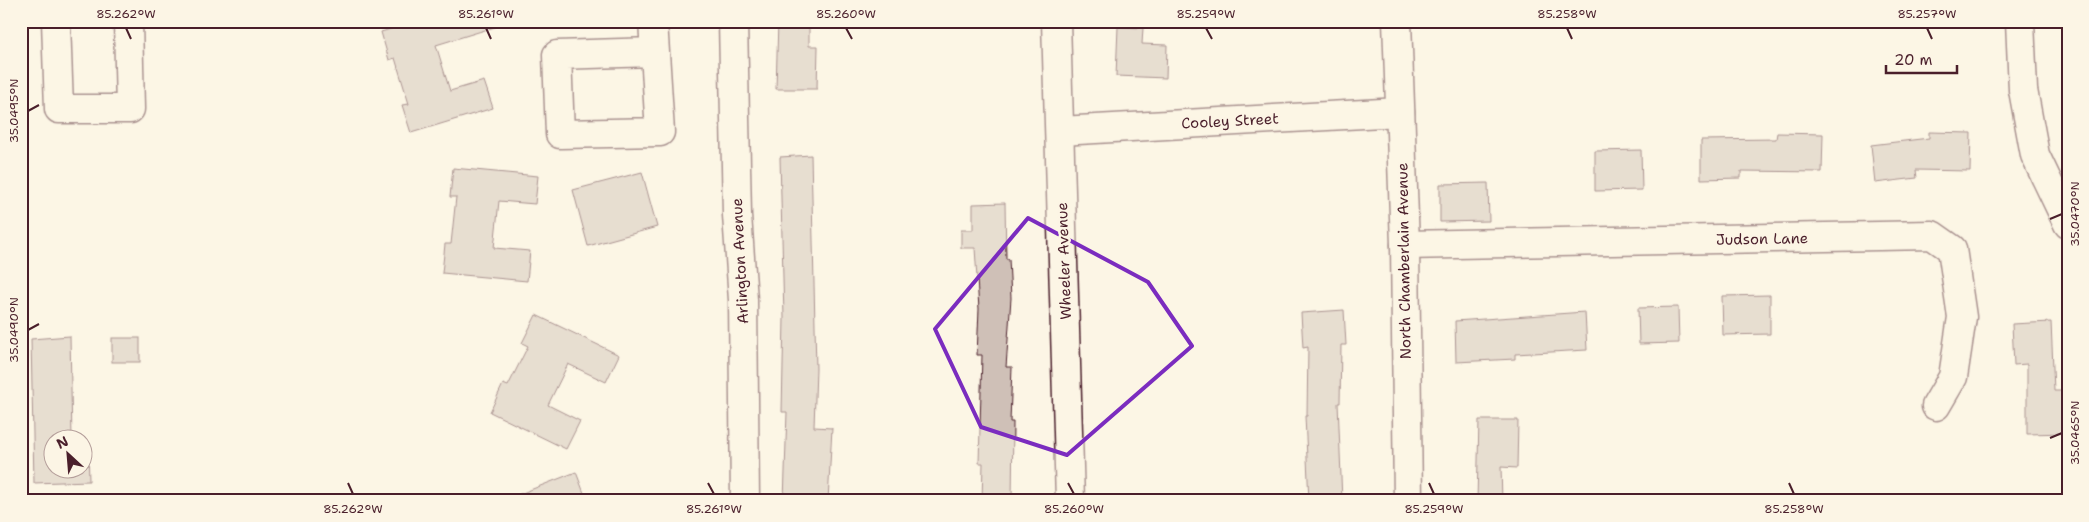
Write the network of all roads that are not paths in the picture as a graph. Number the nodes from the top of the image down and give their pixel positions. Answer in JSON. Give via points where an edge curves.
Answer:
{"nodes":[{"id":1,"x":56,"y":21,"type":"edge"},
{"id":2,"x":128,"y":21,"type":"edge"},
{"id":3,"x":653,"y":21,"type":"edge"},
{"id":4,"x":733,"y":21,"type":"edge"},
{"id":5,"x":1056,"y":21,"type":"edge"},
{"id":6,"x":1397,"y":21,"type":"edge"},
{"id":7,"x":2020,"y":21,"type":"edge"},
{"id":8,"x":654,"y":52,"type":"junction"},
{"id":9,"x":1400,"y":112,"type":"junction"},
{"id":10,"x":1060,"y":131,"type":"junction"},
{"id":11,"x":2068,"y":224,"type":"edge"},
{"id":12,"x":1405,"y":245,"type":"junction"},
{"id":13,"x":1936,"y":406,"type":"dead end"},
{"id":14,"x":745,"y":501,"type":"edge"},
{"id":15,"x":1070,"y":501,"type":"edge"},
{"id":16,"x":1408,"y":501,"type":"edge"}],
"edges":[{"from":1,"to":2,"type":"street","via":[[59,109],[130,109]]},
{"from":3,"to":8,"type":"street"},
{"from":4,"to":14,"type":"street","name":"Arlington Avenue"},
{"from":5,"to":10,"type":"street","name":"Wheeler Avenue"},
{"from":6,"to":9,"type":"street","name":"North Chamberlain Avenue"},
{"from":7,"to":11,"type":"street","via":[[2023,90],[2034,155]]},
{"from":8,"to":8,"type":"street","via":[[660,132],[560,134],[557,55]]},
{"from":9,"to":10,"type":"street","name":"Cooley Street"},
{"from":9,"to":12,"type":"street","name":"North Chamberlain Avenue"},
{"from":10,"to":15,"type":"street","name":"Wheeler Avenue"},
{"from":12,"to":13,"type":"street","name":"Judson Lane","via":[[1932,235],[1952,249],[1962,317],[1953,376]]},
{"from":12,"to":16,"type":"street","name":"North Chamberlain Avenue"}]}
